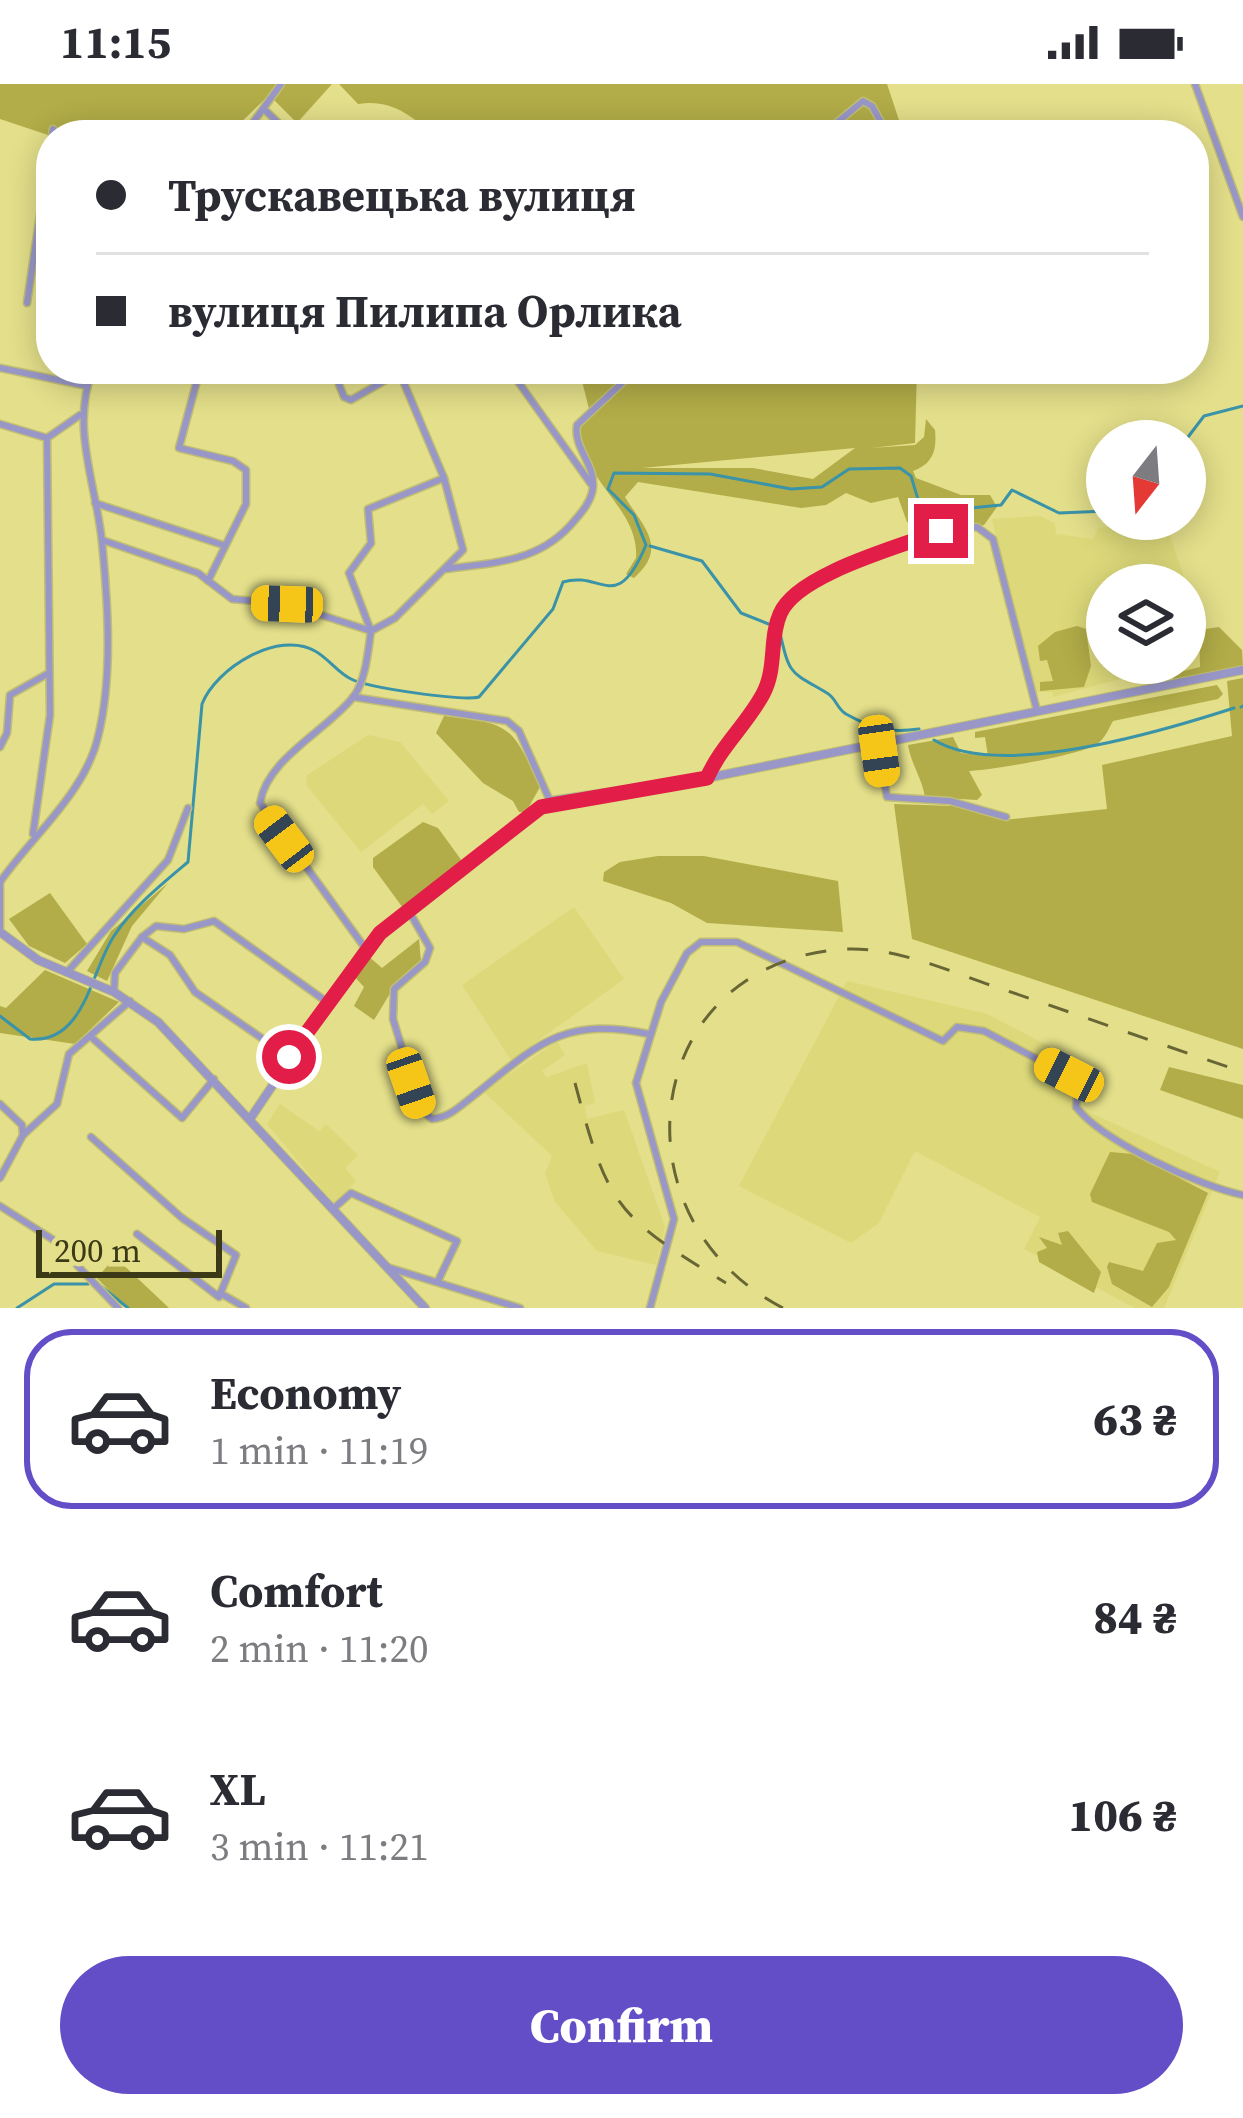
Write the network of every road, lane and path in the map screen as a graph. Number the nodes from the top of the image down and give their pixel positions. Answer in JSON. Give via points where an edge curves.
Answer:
{"nodes":[{"id":1,"x":281,"y":84,"type":"edge"},
{"id":2,"x":1196,"y":84,"type":"edge"},
{"id":3,"x":266,"y":111,"type":"junction"},
{"id":4,"x":258,"y":120,"type":"edge"},
{"id":5,"x":275,"y":120,"type":"edge"},
{"id":6,"x":840,"y":120,"type":"edge"},
{"id":7,"x":880,"y":120,"type":"edge"},
{"id":8,"x":1209,"y":120,"type":"edge"},
{"id":9,"x":1209,"y":121,"type":"edge"},
{"id":10,"x":1243,"y":217,"type":"edge"},
{"id":11,"x":36,"y":236,"type":"edge"},
{"id":12,"x":27,"y":303,"type":"dead end"},
{"id":13,"x":0,"y":368,"type":"edge"},
{"id":14,"x":36,"y":375,"type":"edge"},
{"id":15,"x":77,"y":384,"type":"edge"},
{"id":16,"x":196,"y":384,"type":"edge"},
{"id":17,"x":339,"y":384,"type":"edge"},
{"id":18,"x":376,"y":384,"type":"edge"},
{"id":19,"x":404,"y":384,"type":"edge"},
{"id":20,"x":520,"y":384,"type":"edge"},
{"id":21,"x":621,"y":384,"type":"edge"},
{"id":22,"x":87,"y":386,"type":"joint"},
{"id":23,"x":82,"y":412,"type":"junction"},
{"id":24,"x":0,"y":424,"type":"edge"},
{"id":25,"x":47,"y":438,"type":"junction"},
{"id":26,"x":444,"y":478,"type":"junction"},
{"id":27,"x":593,"y":487,"type":"junction"},
{"id":28,"x":95,"y":503,"type":"junction"},
{"id":29,"x":102,"y":540,"type":"junction"},
{"id":30,"x":224,"y":545,"type":"junction"},
{"id":31,"x":447,"y":569,"type":"junction"},
{"id":32,"x":208,"y":581,"type":"junction"},
{"id":33,"x":371,"y":631,"type":"junction"},
{"id":34,"x":1243,"y":670,"type":"edge"},
{"id":35,"x":49,"y":673,"type":"junction"},
{"id":36,"x":352,"y":697,"type":"junction"},
{"id":37,"x":1037,"y":711,"type":"junction"},
{"id":38,"x":878,"y":745,"type":"junction"},
{"id":39,"x":0,"y":747,"type":"edge"},
{"id":40,"x":707,"y":778,"type":"junction"},
{"id":41,"x":550,"y":801,"type":"junction"},
{"id":42,"x":188,"y":808,"type":"dead end"},
{"id":43,"x":1006,"y":818,"type":"dead end"},
{"id":44,"x":33,"y":834,"type":"junction"},
{"id":45,"x":0,"y":882,"type":"edge"},
{"id":46,"x":409,"y":910,"type":"junction"},
{"id":47,"x":0,"y":930,"type":"edge"},
{"id":48,"x":142,"y":937,"type":"junction"},
{"id":49,"x":365,"y":948,"type":"junction"},
{"id":50,"x":68,"y":971,"type":"junction"},
{"id":51,"x":109,"y":990,"type":"junction"},
{"id":52,"x":130,"y":1000,"type":"junction"},
{"id":53,"x":327,"y":1003,"type":"junction"},
{"id":54,"x":649,"y":1034,"type":"junction"},
{"id":55,"x":90,"y":1036,"type":"junction"},
{"id":56,"x":289,"y":1057,"type":"junction"},
{"id":57,"x":214,"y":1079,"type":"junction"},
{"id":58,"x":0,"y":1103,"type":"edge"},
{"id":59,"x":250,"y":1119,"type":"junction"},
{"id":60,"x":23,"y":1135,"type":"junction"},
{"id":61,"x":91,"y":1137,"type":"dead end"},
{"id":62,"x":0,"y":1178,"type":"edge"},
{"id":63,"x":1243,"y":1195,"type":"edge"},
{"id":64,"x":0,"y":1206,"type":"edge"},
{"id":65,"x":333,"y":1210,"type":"junction"},
{"id":66,"x":136,"y":1234,"type":"dead end"},
{"id":67,"x":387,"y":1267,"type":"junction"},
{"id":68,"x":424,"y":1277,"type":"junction"},
{"id":69,"x":438,"y":1281,"type":"junction"},
{"id":70,"x":220,"y":1293,"type":"junction"},
{"id":71,"x":415,"y":1297,"type":"junction"},
{"id":72,"x":118,"y":1308,"type":"edge"},
{"id":73,"x":246,"y":1308,"type":"edge"},
{"id":74,"x":425,"y":1308,"type":"edge"},
{"id":75,"x":520,"y":1308,"type":"edge"},
{"id":76,"x":650,"y":1308,"type":"edge"}],
"edges":[{"from":1,"to":3,"type":"street"},
{"from":2,"to":8,"type":"street"},
{"from":3,"to":4,"type":"street"},
{"from":3,"to":5,"type":"street"},
{"from":6,"to":7,"type":"street","via":[[863,101]]},
{"from":9,"to":10,"type":"street"},
{"from":11,"to":12,"type":"street"},
{"from":13,"to":14,"type":"street"},
{"from":15,"to":22,"type":"street"},
{"from":16,"to":30,"type":"street","via":[[178,444],[245,470],[246,504]]},
{"from":17,"to":18,"type":"street","via":[[351,400]]},
{"from":19,"to":26,"type":"street"},
{"from":20,"to":27,"type":"street"},
{"from":21,"to":27,"type":"street","via":[[577,425]]},
{"from":22,"to":23,"type":"street"},
{"from":23,"to":25,"type":"street"},
{"from":23,"to":28,"type":"street"},
{"from":24,"to":25,"type":"street"},
{"from":25,"to":35,"type":"street"},
{"from":26,"to":31,"type":"street","via":[[463,550]]},
{"from":26,"to":33,"type":"street","via":[[368,509],[371,543],[349,572]]},
{"from":27,"to":31,"type":"street","via":[[584,509],[543,551]]},
{"from":28,"to":29,"type":"street"},
{"from":28,"to":30,"type":"street"},
{"from":29,"to":32,"type":"street","via":[[160,556]]},
{"from":29,"to":44,"type":"street","via":[[98,736],[70,793]]},
{"from":30,"to":32,"type":"street"},
{"from":31,"to":33,"type":"street"},
{"from":32,"to":33,"type":"street","via":[[232,599],[287,604]]},
{"from":33,"to":36,"type":"street"},
{"from":34,"to":37,"type":"street"},
{"from":35,"to":39,"type":"street","via":[[10,695]]},
{"from":35,"to":44,"type":"street","via":[[48,750]]},
{"from":36,"to":41,"type":"street","via":[[507,722],[519,731]]},
{"from":36,"to":49,"type":"street","via":[[263,787],[260,803]]},
{"from":37,"to":38,"type":"street"},
{"from":37,"to":40,"type":"street","via":[[993,538],[977,527],[941,531],[824,577],[785,603],[765,689]]},
{"from":38,"to":40,"type":"street"},
{"from":38,"to":43,"type":"street","via":[[887,797],[950,801]]},
{"from":40,"to":41,"type":"street"},
{"from":41,"to":46,"type":"street"},
{"from":42,"to":50,"type":"street","via":[[168,860]]},
{"from":44,"to":45,"type":"street"},
{"from":45,"to":47,"type":"street"},
{"from":46,"to":49,"type":"street"},
{"from":46,"to":54,"type":"street","via":[[430,948],[394,989],[393,1019],[421,1110],[431,1119],[449,1115],[530,1052],[575,1030],[602,1024]]},
{"from":47,"to":50,"type":"street","via":[[38,960]]},
{"from":48,"to":51,"type":"street"},
{"from":48,"to":53,"type":"street","via":[[158,925],[214,921]]},
{"from":48,"to":56,"type":"street","via":[[170,955],[195,992]]},
{"from":49,"to":53,"type":"street"},
{"from":50,"to":51,"type":"street"},
{"from":51,"to":52,"type":"street"},
{"from":52,"to":55,"type":"street"},
{"from":52,"to":57,"type":"street"},
{"from":53,"to":56,"type":"street"},
{"from":54,"to":63,"type":"street","via":[[687,953],[701,942],[737,942],[943,1041],[957,1027],[984,1031],[1078,1081],[1079,1112],[1108,1133],[1217,1190]]},
{"from":54,"to":76,"type":"street","via":[[637,1095],[674,1222]]},
{"from":55,"to":57,"type":"street","via":[[182,1118]]},
{"from":55,"to":60,"type":"street","via":[[65,1059],[57,1104]]},
{"from":56,"to":59,"type":"street"},
{"from":57,"to":59,"type":"street"},
{"from":58,"to":60,"type":"street"},
{"from":59,"to":65,"type":"street"},
{"from":60,"to":62,"type":"street"},
{"from":61,"to":70,"type":"street","via":[[236,1255]]},
{"from":64,"to":72,"type":"street","via":[[52,1239]]},
{"from":65,"to":67,"type":"street"},
{"from":65,"to":69,"type":"street","via":[[351,1193],[458,1241]]},
{"from":66,"to":70,"type":"street"},
{"from":67,"to":68,"type":"street"},
{"from":67,"to":71,"type":"street"},
{"from":68,"to":69,"type":"street"},
{"from":68,"to":71,"type":"street"},
{"from":69,"to":75,"type":"street"},
{"from":70,"to":73,"type":"street"},
{"from":71,"to":74,"type":"street"}]}
